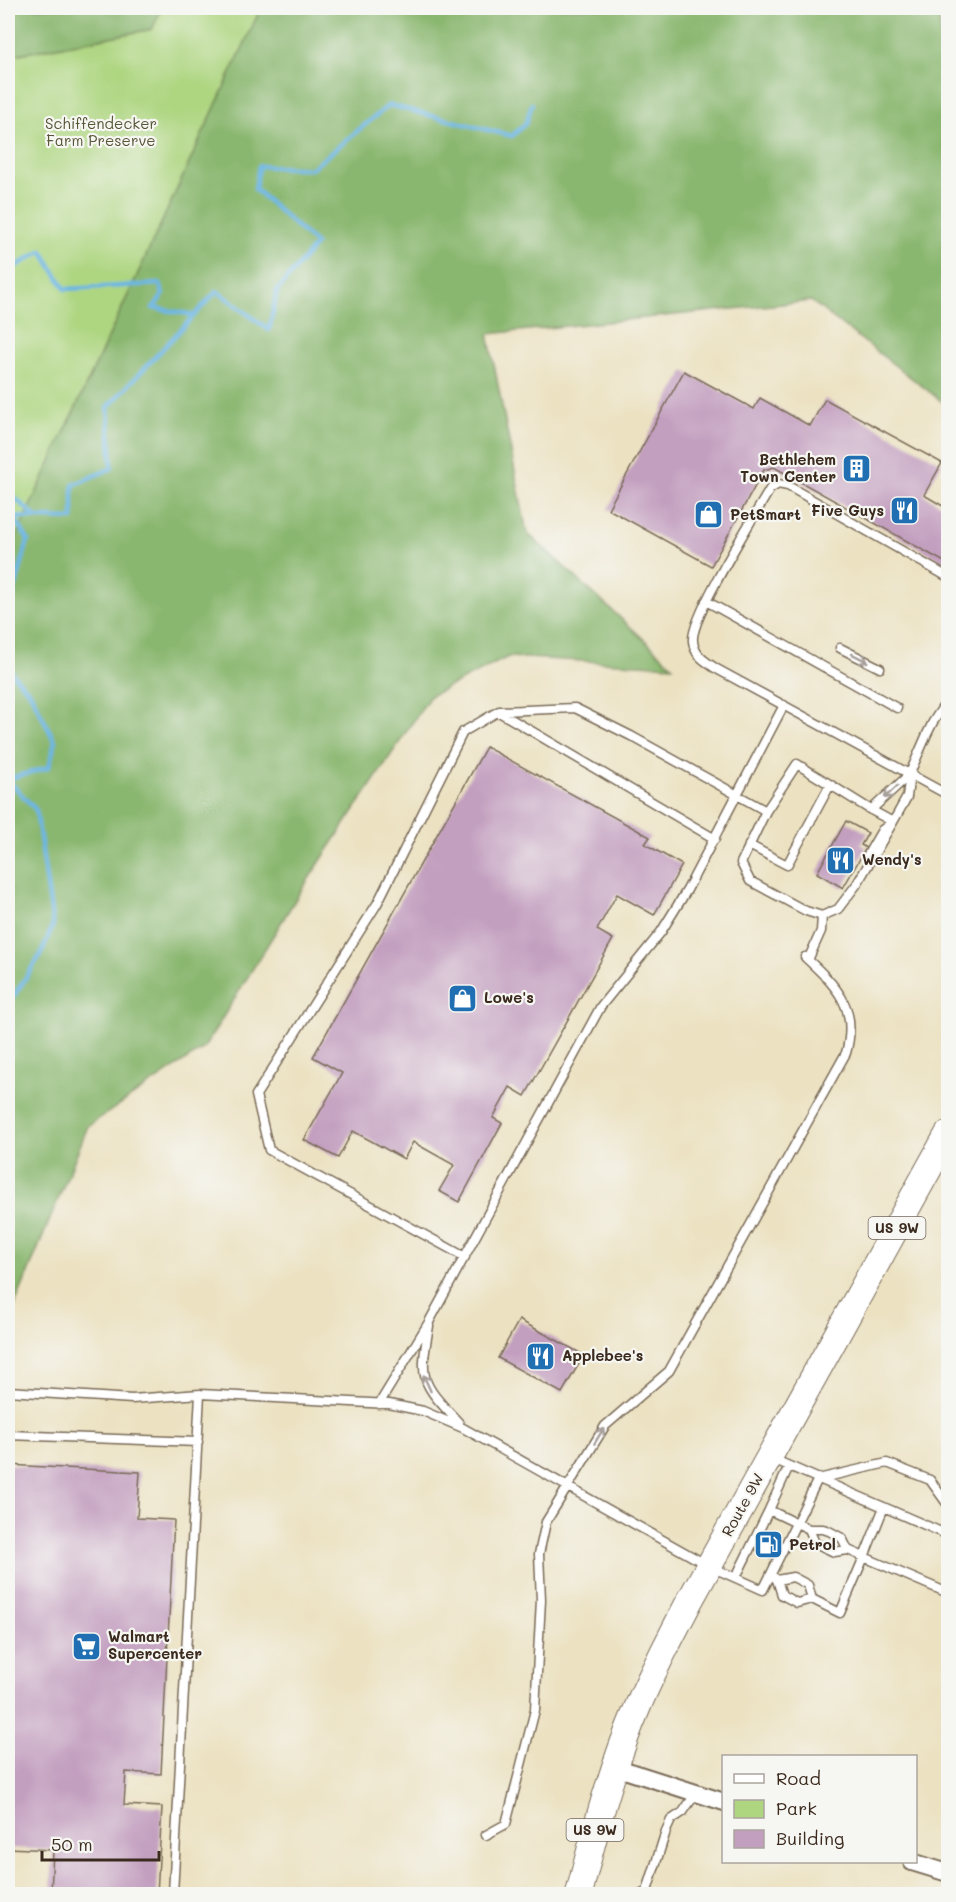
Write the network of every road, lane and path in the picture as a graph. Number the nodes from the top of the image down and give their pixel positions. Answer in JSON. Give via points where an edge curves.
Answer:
{"nodes":[{"id":1,"x":948,"y":577,"type":"edge"},
{"id":2,"x":706,"y":601,"type":"junction"},
{"id":3,"x":840,"y":648,"type":"dead end"},
{"id":4,"x":880,"y":668,"type":"dead end"},
{"id":5,"x":948,"y":699,"type":"edge"},
{"id":6,"x":784,"y":705,"type":"junction"},
{"id":7,"x":897,"y":708,"type":"dead end"},
{"id":8,"x":499,"y":711,"type":"junction"},
{"id":9,"x":910,"y":773,"type":"junction"},
{"id":10,"x":830,"y":785,"type":"junction"},
{"id":11,"x":738,"y":794,"type":"junction"},
{"id":12,"x":948,"y":795,"type":"edge"},
{"id":13,"x":871,"y":810,"type":"junction"},
{"id":14,"x":766,"y":811,"type":"junction"},
{"id":15,"x":893,"y":822,"type":"junction"},
{"id":16,"x":715,"y":839,"type":"junction"},
{"id":17,"x":749,"y":845,"type":"junction"},
{"id":18,"x":822,"y":916,"type":"junction"},
{"id":19,"x":948,"y":1134,"type":"edge"},
{"id":20,"x":465,"y":1257,"type":"junction"},
{"id":21,"x":429,"y":1322,"type":"junction"},
{"id":22,"x":8,"y":1391,"type":"edge"},
{"id":23,"x":200,"y":1394,"type":"junction"},
{"id":24,"x":379,"y":1404,"type":"junction"},
{"id":25,"x":463,"y":1428,"type":"junction"},
{"id":26,"x":8,"y":1435,"type":"edge"},
{"id":27,"x":198,"y":1442,"type":"junction"},
{"id":28,"x":779,"y":1462,"type":"junction"},
{"id":29,"x":818,"y":1479,"type":"junction"},
{"id":30,"x":568,"y":1486,"type":"junction"},
{"id":31,"x":948,"y":1505,"type":"edge"},
{"id":32,"x":885,"y":1507,"type":"junction"},
{"id":33,"x":769,"y":1510,"type":"junction"},
{"id":34,"x":796,"y":1524,"type":"junction"},
{"id":35,"x":808,"y":1529,"type":"junction"},
{"id":36,"x":948,"y":1535,"type":"edge"},
{"id":37,"x":848,"y":1550,"type":"junction"},
{"id":38,"x":864,"y":1557,"type":"junction"},
{"id":39,"x":710,"y":1566,"type":"junction"},
{"id":40,"x":736,"y":1577,"type":"junction"},
{"id":41,"x":774,"y":1578,"type":"junction"},
{"id":42,"x":948,"y":1593,"type":"edge"},
{"id":43,"x":812,"y":1599,"type":"junction"},
{"id":44,"x":615,"y":1767,"type":"junction"},
{"id":45,"x":696,"y":1793,"type":"junction"},
{"id":46,"x":722,"y":1802,"type":"edge"},
{"id":47,"x":486,"y":1835,"type":"dead end"},
{"id":48,"x":915,"y":1863,"type":"edge"},
{"id":49,"x":948,"y":1873,"type":"edge"},
{"id":50,"x":582,"y":1893,"type":"edge"},
{"id":51,"x":173,"y":1894,"type":"edge"},
{"id":52,"x":642,"y":1894,"type":"edge"}],
"edges":[{"from":1,"to":2,"type":"lane","via":[[788,486],[778,484],[770,489]]},
{"from":2,"to":6,"type":"lane","via":[[692,638],[701,658]]},
{"from":2,"to":7,"type":"lane"},
{"from":3,"to":4,"type":"lane","one_way":true},
{"from":5,"to":9,"type":"lane"},
{"from":6,"to":9,"type":"lane"},
{"from":6,"to":11,"type":"lane"},
{"from":8,"to":11,"type":"lane","via":[[575,708]]},
{"from":8,"to":16,"type":"lane"},
{"from":8,"to":20,"type":"lane","via":[[463,732],[377,904],[256,1095],[269,1150]]},
{"from":9,"to":12,"type":"lane"},
{"from":9,"to":13,"type":"lane","one_way":true},
{"from":9,"to":15,"type":"lane","via":[[907,797]]},
{"from":10,"to":13,"type":"lane"},
{"from":10,"to":14,"type":"lane","via":[[797,764]]},
{"from":10,"to":17,"type":"lane","via":[[787,866]]},
{"from":11,"to":14,"type":"lane"},
{"from":11,"to":16,"type":"lane"},
{"from":13,"to":15,"type":"lane"},
{"from":14,"to":17,"type":"lane"},
{"from":15,"to":18,"type":"lane","via":[[857,884],[838,909]]},
{"from":16,"to":20,"type":"lane","via":[[661,932],[601,1006]]},
{"from":17,"to":18,"type":"lane","via":[[741,863],[750,881]]},
{"from":30,"to":18,"type":"lane","one_way":true,"via":[[605,1426],[669,1371],[846,1053],[850,1038],[844,1002],[836,986],[807,959],[821,931]]},
{"from":19,"to":28,"type":"main road","name":"Route 9W","number":"US 9W"},
{"from":20,"to":21,"type":"lane"},
{"from":21,"to":24,"type":"lane"},
{"from":25,"to":21,"type":"lane","one_way":true,"via":[[424,1379]]},
{"from":22,"to":23,"type":"lane","via":[[132,1399]]},
{"from":23,"to":24,"type":"lane"},
{"from":23,"to":27,"type":"lane"},
{"from":24,"to":25,"type":"lane","via":[[423,1411]]},
{"from":25,"to":30,"type":"lane"},
{"from":26,"to":27,"type":"lane"},
{"from":27,"to":51,"type":"lane"},
{"from":28,"to":29,"type":"lane"},
{"from":28,"to":33,"type":"lane"},
{"from":28,"to":39,"type":"main road","name":"Route 9W","number":"US 9W"},
{"from":29,"to":31,"type":"lane","via":[[887,1463],[930,1480]]},
{"from":29,"to":32,"type":"lane"},
{"from":29,"to":34,"type":"lane"},
{"from":30,"to":39,"type":"lane"},
{"from":30,"to":47,"type":"lane","via":[[546,1522],[540,1544],[535,1710],[506,1824]]},
{"from":32,"to":36,"type":"lane"},
{"from":32,"to":38,"type":"lane"},
{"from":33,"to":34,"type":"lane"},
{"from":33,"to":40,"type":"lane"},
{"from":34,"to":35,"type":"lane"},
{"from":34,"to":41,"type":"lane"},
{"from":35,"to":37,"type":"lane","via":[[823,1528],[842,1538]]},
{"from":35,"to":37,"type":"lane","via":[[815,1543],[834,1552]]},
{"from":37,"to":38,"type":"lane"},
{"from":38,"to":42,"type":"lane"},
{"from":38,"to":43,"type":"lane","via":[[840,1613]]},
{"from":39,"to":40,"type":"lane"},
{"from":39,"to":44,"type":"main road","name":"Route 9W","number":"US 9W","via":[[654,1671]]},
{"from":40,"to":41,"type":"lane","via":[[763,1590]]},
{"from":41,"to":43,"type":"lane","via":[[793,1577],[808,1585]]},
{"from":41,"to":43,"type":"lane","via":[[782,1595],[797,1603]]},
{"from":44,"to":45,"type":"street"},
{"from":44,"to":50,"type":"main road","name":"Route 9W","number":"US 9W","via":[[594,1833]]},
{"from":45,"to":46,"type":"street"},
{"from":45,"to":52,"type":"lane","via":[[683,1812],[671,1820],[647,1891]]},
{"from":48,"to":49,"type":"street"}]}
